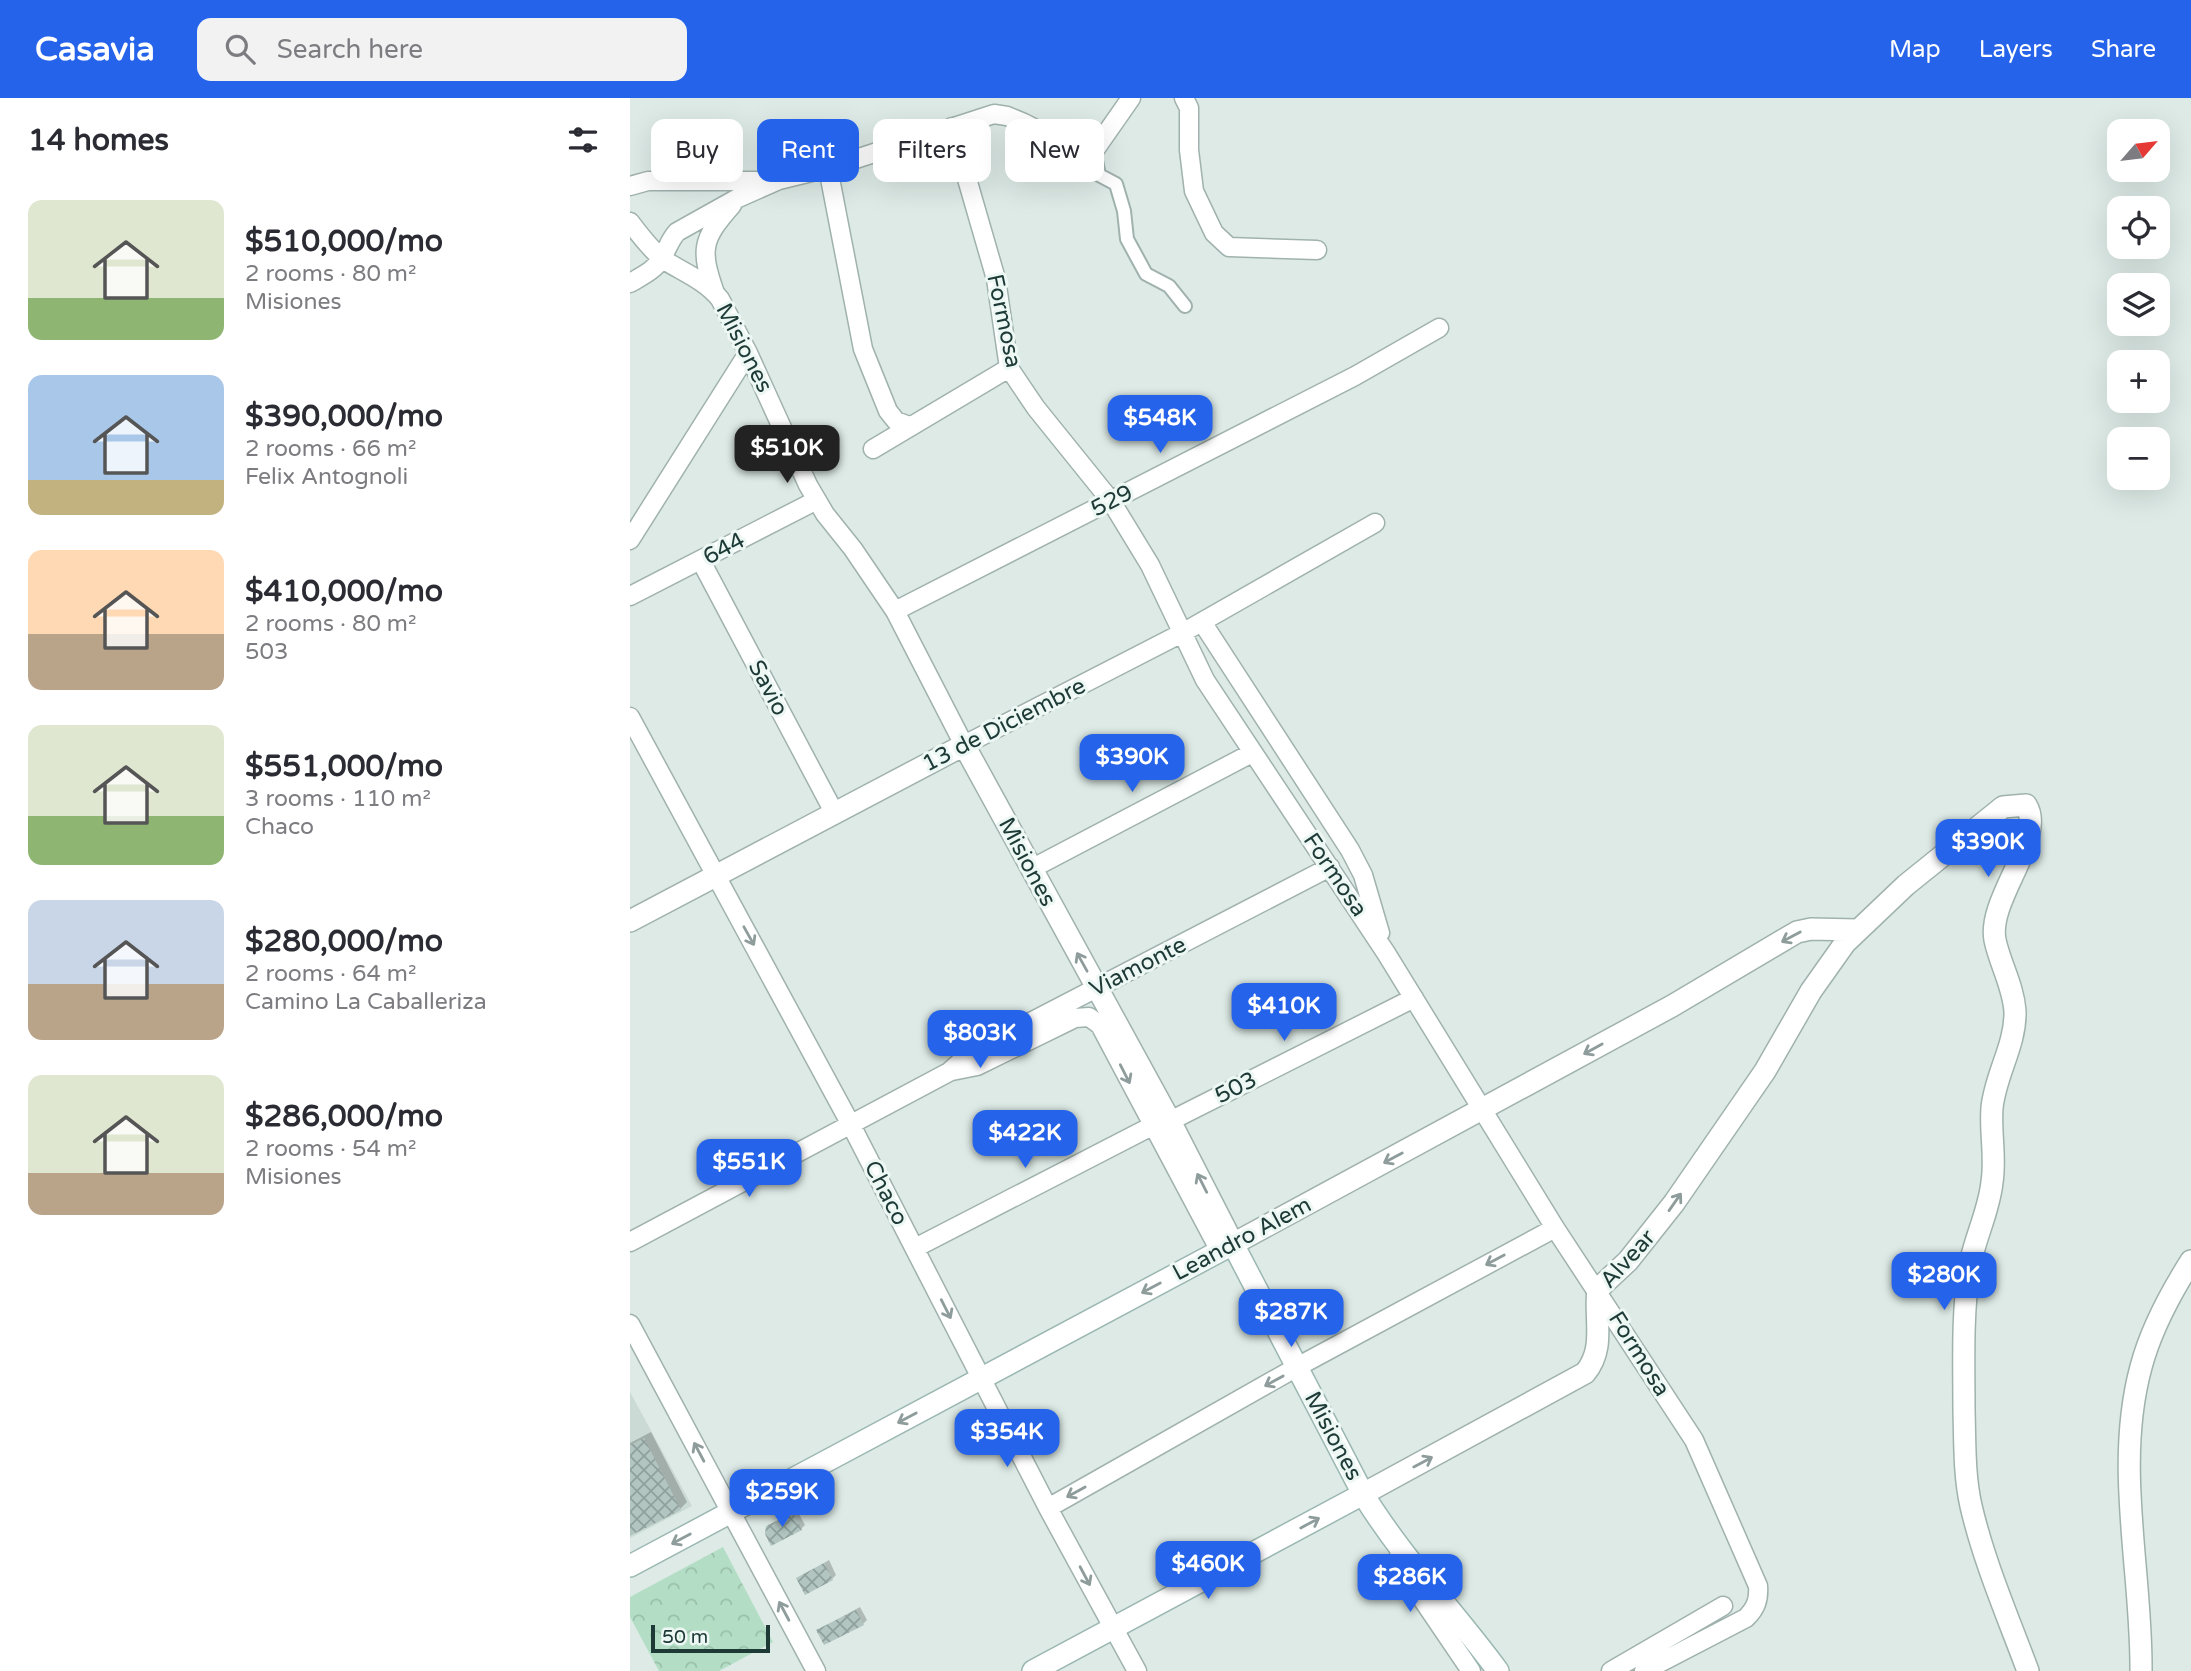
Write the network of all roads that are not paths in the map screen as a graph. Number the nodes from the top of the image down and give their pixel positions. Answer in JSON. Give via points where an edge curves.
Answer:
{"nodes":[{"id":1,"x":1131,"y":98,"type":"edge"},
{"id":2,"x":1184,"y":98,"type":"edge"},
{"id":3,"x":978,"y":119,"type":"edge"},
{"id":4,"x":1013,"y":119,"type":"edge"},
{"id":5,"x":1104,"y":137,"type":"edge"},
{"id":6,"x":1104,"y":178,"type":"edge"},
{"id":7,"x":757,"y":181,"type":"edge"},
{"id":8,"x":774,"y":182,"type":"edge"},
{"id":9,"x":831,"y":182,"type":"edge"},
{"id":10,"x":968,"y":182,"type":"edge"},
{"id":11,"x":630,"y":186,"type":"edge"},
{"id":12,"x":736,"y":199,"type":"junction"},
{"id":13,"x":630,"y":222,"type":"edge"},
{"id":14,"x":1317,"y":250,"type":"dead end"},
{"id":15,"x":662,"y":258,"type":"junction"},
{"id":16,"x":630,"y":283,"type":"edge"},
{"id":17,"x":715,"y":293,"type":"junction"},
{"id":18,"x":1185,"y":306,"type":"dead end"},
{"id":19,"x":1439,"y":328,"type":"dead end"},
{"id":20,"x":748,"y":353,"type":"junction"},
{"id":21,"x":1009,"y":368,"type":"junction"},
{"id":22,"x":908,"y":426,"type":"junction"},
{"id":23,"x":873,"y":449,"type":"dead end"},
{"id":24,"x":817,"y":500,"type":"junction"},
{"id":25,"x":1111,"y":501,"type":"junction"},
{"id":26,"x":1375,"y":523,"type":"dead end"},
{"id":27,"x":630,"y":540,"type":"edge"},
{"id":28,"x":701,"y":561,"type":"junction"},
{"id":29,"x":630,"y":596,"type":"edge"},
{"id":30,"x":895,"y":611,"type":"junction"},
{"id":31,"x":1202,"y":622,"type":"junction"},
{"id":32,"x":1184,"y":632,"type":"junction"},
{"id":33,"x":630,"y":717,"type":"edge"},
{"id":34,"x":964,"y":745,"type":"junction"},
{"id":35,"x":1252,"y":753,"type":"junction"},
{"id":36,"x":835,"y":814,"type":"junction"},
{"id":37,"x":1331,"y":867,"type":"junction"},
{"id":38,"x":1031,"y":869,"type":"junction"},
{"id":39,"x":716,"y":876,"type":"junction"},
{"id":40,"x":630,"y":921,"type":"edge"},
{"id":41,"x":1857,"y":930,"type":"junction"},
{"id":42,"x":1386,"y":953,"type":"junction"},
{"id":43,"x":1097,"y":989,"type":"junction"},
{"id":44,"x":1414,"y":998,"type":"junction"},
{"id":45,"x":1089,"y":1017,"type":"joint"},
{"id":46,"x":949,"y":1072,"type":"junction"},
{"id":47,"x":1482,"y":1110,"type":"junction"},
{"id":48,"x":850,"y":1123,"type":"junction"},
{"id":49,"x":1161,"y":1124,"type":"junction"},
{"id":50,"x":1555,"y":1228,"type":"junction"},
{"id":51,"x":630,"y":1242,"type":"edge"},
{"id":52,"x":915,"y":1248,"type":"junction"},
{"id":53,"x":1226,"y":1248,"type":"junction"},
{"id":54,"x":2191,"y":1261,"type":"edge"},
{"id":55,"x":1598,"y":1289,"type":"junction"},
{"id":56,"x":630,"y":1324,"type":"edge"},
{"id":57,"x":1297,"y":1367,"type":"junction"},
{"id":58,"x":982,"y":1378,"type":"junction"},
{"id":59,"x":1363,"y":1494,"type":"junction"},
{"id":60,"x":1048,"y":1508,"type":"junction"},
{"id":61,"x":732,"y":1512,"type":"junction"},
{"id":62,"x":1388,"y":1534,"type":"junction"},
{"id":63,"x":630,"y":1566,"type":"edge"},
{"id":64,"x":1723,"y":1606,"type":"dead end"},
{"id":65,"x":1114,"y":1628,"type":"junction"},
{"id":66,"x":816,"y":1671,"type":"edge"},
{"id":67,"x":1033,"y":1671,"type":"edge"},
{"id":68,"x":1137,"y":1671,"type":"edge"},
{"id":69,"x":1471,"y":1671,"type":"edge"},
{"id":70,"x":1498,"y":1671,"type":"edge"},
{"id":71,"x":1611,"y":1671,"type":"edge"},
{"id":72,"x":1644,"y":1671,"type":"edge"},
{"id":73,"x":2028,"y":1671,"type":"edge"},
{"id":74,"x":2141,"y":1671,"type":"edge"}],
"edges":[{"from":1,"to":5,"type":"street"},
{"from":2,"to":14,"type":"street","via":[[1189,108],[1194,191],[1214,233],[1229,247]]},
{"from":3,"to":4,"type":"street","via":[[994,114]]},
{"from":6,"to":18,"type":"street","via":[[1115,184],[1127,239],[1146,274],[1169,286]]},
{"from":7,"to":11,"type":"street","via":[[648,181]]},
{"from":8,"to":12,"type":"street"},
{"from":9,"to":22,"type":"street","via":[[863,349],[888,411]]},
{"from":10,"to":21,"type":"street","name":"Formosa","via":[[996,279]]},
{"from":12,"to":15,"type":"street","via":[[677,232]]},
{"from":12,"to":17,"type":"street","via":[[708,238],[704,262]]},
{"from":13,"to":15,"type":"street","name":"Misiones"},
{"from":15,"to":16,"type":"street"},
{"from":15,"to":17,"type":"street","name":"Misiones"},
{"from":17,"to":20,"type":"street","name":"Misiones"},
{"from":19,"to":25,"type":"street","name":"529"},
{"from":20,"to":24,"type":"street","name":"Misiones"},
{"from":20,"to":27,"type":"street"},
{"from":21,"to":22,"type":"street"},
{"from":21,"to":25,"type":"street","name":"Formosa"},
{"from":22,"to":23,"type":"street"},
{"from":24,"to":28,"type":"street","name":"644"},
{"from":24,"to":30,"type":"street","name":"Misiones"},
{"from":25,"to":30,"type":"street","name":"529"},
{"from":25,"to":32,"type":"street","name":"Formosa"},
{"from":26,"to":31,"type":"street","name":"13 de Diciembre"},
{"from":28,"to":29,"type":"street","name":"644"},
{"from":28,"to":36,"type":"street","name":"Savio"},
{"from":30,"to":34,"type":"street","name":"Misiones"},
{"from":31,"to":32,"type":"street","name":"13 de Diciembre"},
{"from":31,"to":42,"type":"street","via":[[1350,850],[1363,875]]},
{"from":32,"to":34,"type":"street","name":"13 de Diciembre"},
{"from":32,"to":35,"type":"street","name":"Formosa","via":[[1205,680]]},
{"from":33,"to":39,"type":"street","name":"Chaco"},
{"from":34,"to":36,"type":"street","name":"13 de Diciembre"},
{"from":34,"to":38,"type":"street","name":"Misiones"},
{"from":35,"to":37,"type":"street","name":"Formosa"},
{"from":35,"to":38,"type":"street"},
{"from":36,"to":39,"type":"street","name":"13 de Diciembre"},
{"from":37,"to":42,"type":"street","name":"Formosa"},
{"from":37,"to":43,"type":"street","name":"Viamonte"},
{"from":43,"to":38,"type":"street","name":"Misiones","one_way":true},
{"from":39,"to":40,"type":"street","name":"13 de Diciembre"},
{"from":39,"to":48,"type":"street","name":"Chaco","one_way":true},
{"from":41,"to":47,"type":"street","name":"Leandro Alem","one_way":true,"via":[[1797,932]]},
{"from":55,"to":41,"type":"street","name":"Alvear","one_way":true,"via":[[1628,1262],[1674,1203],[1765,1070],[1811,991]]},
{"from":41,"to":73,"type":"street","name":"Alvear","via":[[2003,807],[2026,805],[2031,813],[2029,834],[1997,914],[1994,938],[2015,1012],[1992,1107],[1992,1184],[1975,1239],[1963,1342],[1965,1473],[1978,1532]]},
{"from":42,"to":44,"type":"street","name":"Formosa"},
{"from":43,"to":46,"type":"street","name":"Viamonte","via":[[969,1054]]},
{"from":43,"to":49,"type":"street","name":"Misiones"},
{"from":44,"to":47,"type":"street","name":"Formosa"},
{"from":44,"to":49,"type":"street","name":"503"},
{"from":45,"to":46,"type":"street","name":"Viamonte","via":[[1075,1018],[977,1066]]},
{"from":45,"to":49,"type":"street","name":"Misiones","one_way":true,"via":[[1100,1025]]},
{"from":46,"to":48,"type":"street","name":"Viamonte"},
{"from":47,"to":50,"type":"street","name":"Formosa"},
{"from":47,"to":53,"type":"street","name":"Leandro Alem","one_way":true},
{"from":48,"to":51,"type":"street","name":"Viamonte"},
{"from":48,"to":52,"type":"street","name":"Chaco"},
{"from":49,"to":52,"type":"street","name":"503"},
{"from":49,"to":53,"type":"street","name":"Misiones"},
{"from":50,"to":55,"type":"street","name":"Formosa"},
{"from":50,"to":57,"type":"street","one_way":true},
{"from":52,"to":58,"type":"street","name":"Chaco","one_way":true},
{"from":53,"to":57,"type":"street","name":"Misiones"},
{"from":53,"to":58,"type":"street","name":"Leandro Alem","one_way":true},
{"from":54,"to":74,"type":"street","via":[[2150,1338],[2134,1405],[2130,1498]]},
{"from":59,"to":55,"type":"street","name":"Alvear","one_way":true,"via":[[1585,1373],[1597,1351]]},
{"from":55,"to":72,"type":"street","name":"Formosa","via":[[1694,1440],[1758,1586],[1755,1609],[1746,1618]]},
{"from":61,"to":56,"type":"street","one_way":true},
{"from":57,"to":59,"type":"street","name":"Misiones"},
{"from":57,"to":60,"type":"street","one_way":true},
{"from":58,"to":60,"type":"street","name":"Chaco"},
{"from":58,"to":61,"type":"street","name":"Leandro Alem","one_way":true},
{"from":59,"to":62,"type":"street","name":"Misiones"},
{"from":65,"to":59,"type":"street","name":"Alvear","one_way":true},
{"from":60,"to":65,"type":"street","name":"Chaco","one_way":true},
{"from":61,"to":63,"type":"street","name":"Leandro Alem","one_way":true},
{"from":66,"to":61,"type":"street","one_way":true},
{"from":62,"to":69,"type":"street","name":"Misiones","via":[[1414,1587]]},
{"from":62,"to":70,"type":"street","name":"Misiones"},
{"from":64,"to":71,"type":"street"},
{"from":65,"to":67,"type":"street","name":"Alvear"},
{"from":65,"to":68,"type":"street","name":"Chaco"}]}
